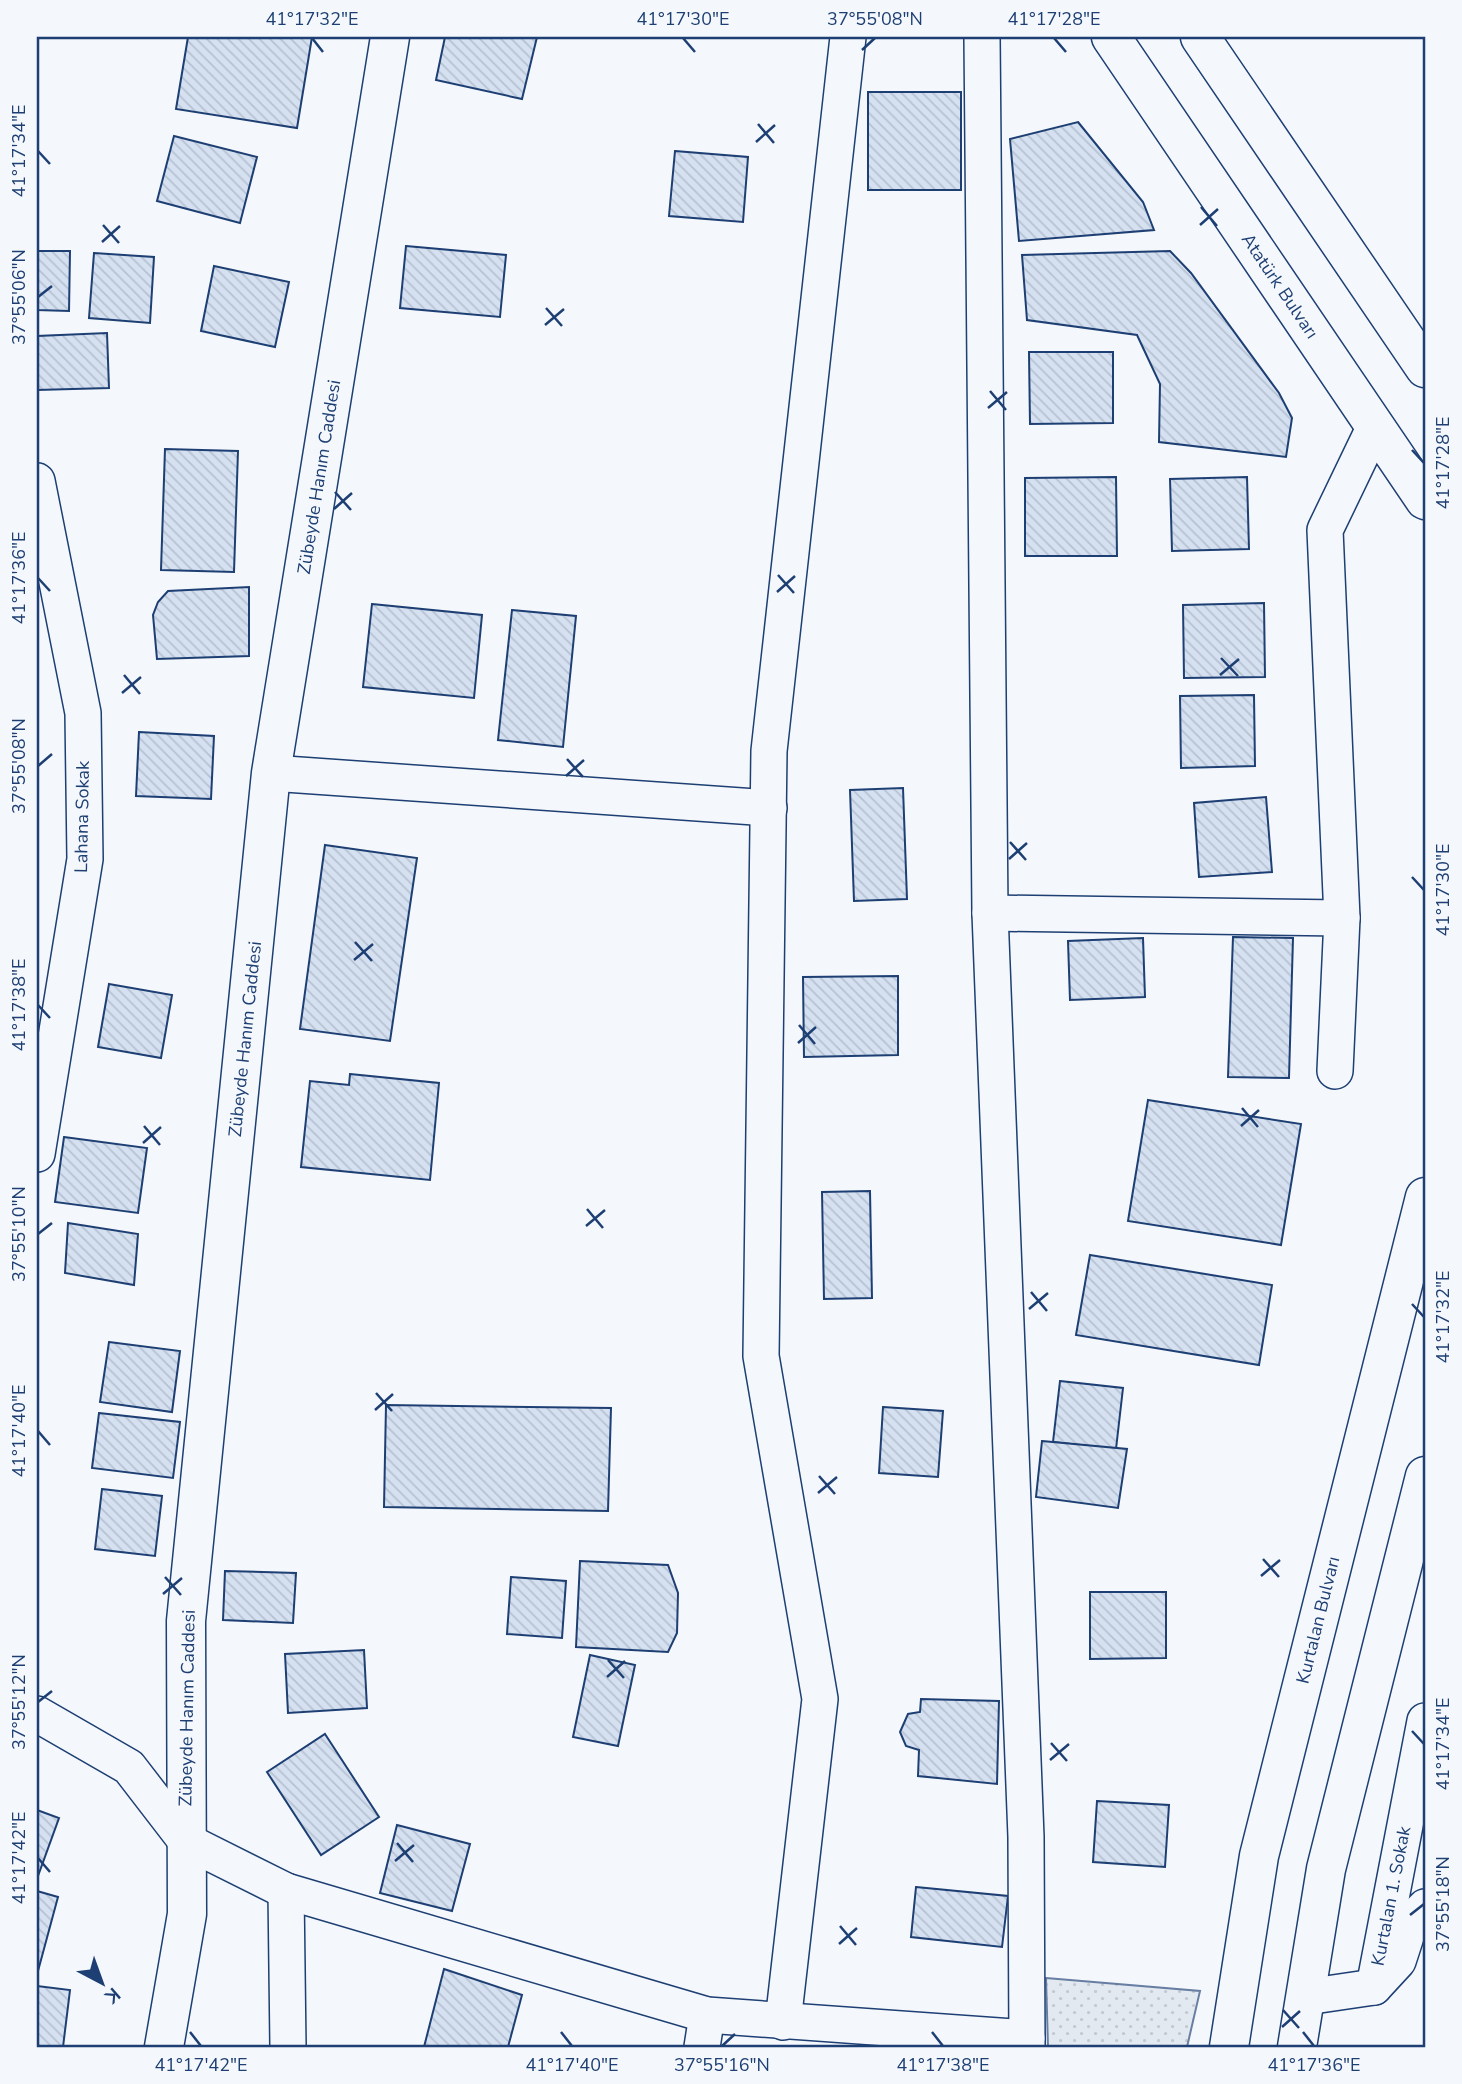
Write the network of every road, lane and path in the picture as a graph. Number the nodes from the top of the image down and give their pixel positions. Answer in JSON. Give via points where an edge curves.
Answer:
{"nodes":[{"id":1,"x":390,"y":37,"type":"edge"},
{"id":2,"x":848,"y":37,"type":"edge"},
{"id":3,"x":982,"y":37,"type":"edge"},
{"id":4,"x":1111,"y":37,"type":"edge"},
{"id":5,"x":1200,"y":37,"type":"edge"},
{"id":6,"x":1425,"y":368,"type":"edge"},
{"id":7,"x":1375,"y":426,"type":"junction"},
{"id":8,"x":37,"y":481,"type":"edge"},
{"id":9,"x":1425,"y":500,"type":"edge"},
{"id":10,"x":271,"y":773,"type":"junction"},
{"id":11,"x":769,"y":808,"type":"junction"},
{"id":12,"x":990,"y":914,"type":"junction"},
{"id":13,"x":1342,"y":918,"type":"junction"},
{"id":14,"x":1335,"y":1071,"type":"dead end"},
{"id":15,"x":37,"y":1154,"type":"edge"},
{"id":16,"x":1425,"y":1197,"type":"edge"},
{"id":17,"x":1425,"y":1476,"type":"edge"},
{"id":18,"x":37,"y":1714,"type":"edge"},
{"id":19,"x":1425,"y":1721,"type":"edge"},
{"id":20,"x":186,"y":1841,"type":"junction"},
{"id":21,"x":286,"y":1891,"type":"junction"},
{"id":22,"x":1425,"y":1907,"type":"edge"},
{"id":23,"x":1374,"y":1987,"type":"junction"},
{"id":24,"x":1306,"y":1997,"type":"junction"},
{"id":25,"x":783,"y":2022,"type":"junction"},
{"id":26,"x":704,"y":2031,"type":"edge"},
{"id":27,"x":1027,"y":2042,"type":"edge"},
{"id":28,"x":163,"y":2047,"type":"edge"},
{"id":29,"x":288,"y":2047,"type":"edge"},
{"id":30,"x":1229,"y":2047,"type":"edge"},
{"id":31,"x":1297,"y":2047,"type":"edge"}],
"edges":[{"from":1,"to":10,"type":"main road","name":"Zübeyde Hanım Caddesi"},
{"from":2,"to":11,"type":"street","via":[[771,737]]},
{"from":3,"to":12,"type":"street"},
{"from":4,"to":7,"type":"main road","name":"Atatürk Bulvarı"},
{"from":5,"to":6,"type":"main road"},
{"from":7,"to":9,"type":"main road","name":"Atatürk Bulvarı"},
{"from":7,"to":13,"type":"street","via":[[1325,530]]},
{"from":8,"to":15,"type":"street","name":"Lahana Sokak","via":[[83,713],[85,859]]},
{"from":10,"to":11,"type":"street"},
{"from":10,"to":20,"type":"main road","name":"Zübeyde Hanım Caddesi","via":[[186,1621]]},
{"from":11,"to":25,"type":"street","via":[[761,1356],[820,1699]]},
{"from":12,"to":13,"type":"street"},
{"from":12,"to":27,"type":"street","via":[[1026,1837]]},
{"from":13,"to":14,"type":"street"},
{"from":16,"to":30,"type":"main road","name":"Kurtalan Bulvarı","via":[[1259,1856]]},
{"from":17,"to":24,"type":"main road","via":[[1326,1869]]},
{"from":18,"to":20,"type":"street","via":[[129,1767]]},
{"from":19,"to":23,"type":"street","name":"Kurtalan 1. Sokak"},
{"from":20,"to":21,"type":"street"},
{"from":20,"to":28,"type":"main road","name":"Zübeyde Hanım Caddesi","via":[[187,1913]]},
{"from":21,"to":26,"type":"street"},
{"from":21,"to":29,"type":"street"},
{"from":22,"to":23,"type":"street","via":[[1411,1922],[1398,1961]]},
{"from":23,"to":24,"type":"street"},
{"from":24,"to":31,"type":"main road"},
{"from":25,"to":26,"type":"street"},
{"from":25,"to":27,"type":"street","via":[[906,2028]]}]}
